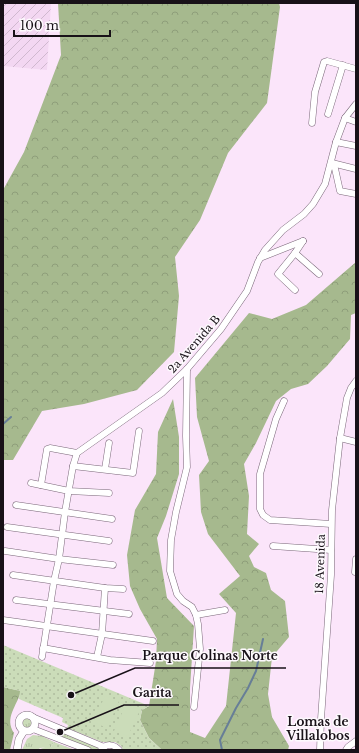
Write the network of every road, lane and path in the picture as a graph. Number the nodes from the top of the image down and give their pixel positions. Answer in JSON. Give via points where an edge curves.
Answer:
{"nodes":[{"id":1,"x":342,"y":65,"type":"junction"},
{"id":2,"x":356,"y":68,"type":"edge"},
{"id":3,"x":356,"y":104,"type":"edge"},
{"id":4,"x":328,"y":114,"type":"dead end"},
{"id":5,"x":345,"y":118,"type":"junction"},
{"id":6,"x":356,"y":122,"type":"edge"},
{"id":7,"x":312,"y":124,"type":"dead end"},
{"id":8,"x":336,"y":142,"type":"junction"},
{"id":9,"x":356,"y":146,"type":"edge"},
{"id":10,"x":332,"y":163,"type":"junction"},
{"id":11,"x":356,"y":169,"type":"edge"},
{"id":12,"x":356,"y":194,"type":"edge"},
{"id":13,"x":295,"y":253,"type":"junction"},
{"id":14,"x":260,"y":258,"type":"junction"},
{"id":15,"x":319,"y":274,"type":"dead end"},
{"id":16,"x":296,"y":290,"type":"dead end"},
{"id":17,"x":187,"y":369,"type":"junction"},
{"id":18,"x":356,"y":381,"type":"edge"},
{"id":19,"x":284,"y":400,"type":"dead end"},
{"id":20,"x":139,"y":431,"type":"dead end"},
{"id":21,"x":340,"y":438,"type":"junction"},
{"id":22,"x":356,"y":442,"type":"edge"},
{"id":23,"x":109,"y":443,"type":"dead end"},
{"id":24,"x":77,"y":453,"type":"junction"},
{"id":25,"x":73,"y":466,"type":"junction"},
{"id":26,"x":105,"y":469,"type":"junction"},
{"id":27,"x":31,"y":483,"type":"dead end"},
{"id":28,"x":41,"y":485,"type":"junction"},
{"id":29,"x":69,"y":491,"type":"junction"},
{"id":30,"x":109,"y":493,"type":"dead end"},
{"id":31,"x":16,"y":505,"type":"dead end"},
{"id":32,"x":65,"y":512,"type":"junction"},
{"id":33,"x":112,"y":518,"type":"dead end"},
{"id":34,"x":331,"y":524,"type":"junction"},
{"id":35,"x":7,"y":528,"type":"dead end"},
{"id":36,"x":63,"y":535,"type":"junction"},
{"id":37,"x":109,"y":541,"type":"dead end"},
{"id":38,"x":273,"y":546,"type":"dead end"},
{"id":39,"x":331,"y":550,"type":"junction"},
{"id":40,"x":5,"y":551,"type":"dead end"},
{"id":41,"x":59,"y":559,"type":"junction"},
{"id":42,"x":356,"y":559,"type":"edge"},
{"id":43,"x":113,"y":565,"type":"dead end"},
{"id":44,"x":355,"y":572,"type":"edge"},
{"id":45,"x":13,"y":575,"type":"dead end"},
{"id":46,"x":54,"y":581,"type":"junction"},
{"id":47,"x":105,"y":588,"type":"junction"},
{"id":48,"x":123,"y":589,"type":"dead end"},
{"id":49,"x":16,"y":600,"type":"dead end"},
{"id":50,"x":50,"y":605,"type":"junction"},
{"id":51,"x":225,"y":610,"type":"dead end"},
{"id":52,"x":105,"y":611,"type":"junction"},
{"id":53,"x":129,"y":614,"type":"dead end"},
{"id":54,"x":196,"y":615,"type":"junction"},
{"id":55,"x":3,"y":620,"type":"edge"},
{"id":56,"x":47,"y":626,"type":"junction"},
{"id":57,"x":102,"y":634,"type":"junction"},
{"id":58,"x":153,"y":641,"type":"dead end"},
{"id":59,"x":44,"y":648,"type":"junction"},
{"id":60,"x":42,"y":657,"type":"dead end"},
{"id":61,"x":97,"y":657,"type":"junction"},
{"id":62,"x":150,"y":663,"type":"dead end"},
{"id":63,"x":194,"y":707,"type":"dead end"},
{"id":64,"x":30,"y":716,"type":"junction"},
{"id":65,"x":55,"y":726,"type":"junction"},
{"id":66,"x":33,"y":728,"type":"junction"},
{"id":67,"x":24,"y":731,"type":"junction"},
{"id":68,"x":52,"y":735,"type":"junction"},
{"id":69,"x":356,"y":741,"type":"edge"},
{"id":70,"x":103,"y":748,"type":"edge"},
{"id":71,"x":348,"y":749,"type":"edge"},
{"id":72,"x":17,"y":750,"type":"edge"},
{"id":73,"x":88,"y":750,"type":"edge"},
{"id":74,"x":118,"y":750,"type":"edge"},
{"id":75,"x":320,"y":750,"type":"edge"}],
"edges":[{"from":1,"to":2,"type":"street"},
{"from":1,"to":4,"type":"street"},
{"from":1,"to":7,"type":"street","via":[[327,61],[322,64],[315,92]]},
{"from":3,"to":5,"type":"street","name":"2a Avenida B"},
{"from":5,"to":6,"type":"street"},
{"from":5,"to":8,"type":"street","name":"2a Avenida B"},
{"from":8,"to":9,"type":"street"},
{"from":8,"to":10,"type":"street","name":"2a Avenida B"},
{"from":10,"to":11,"type":"street"},
{"from":10,"to":12,"type":"street","via":[[340,191]]},
{"from":10,"to":14,"type":"street","name":"2a Avenida B","via":[[313,204],[271,242]]},
{"from":13,"to":14,"type":"street","via":[[303,241]]},
{"from":13,"to":15,"type":"street"},
{"from":13,"to":16,"type":"street","via":[[278,274]]},
{"from":14,"to":17,"type":"street","name":"2a Avenida B","via":[[241,301]]},
{"from":17,"to":24,"type":"street","name":"2a Avenida B","via":[[162,393]]},
{"from":17,"to":54,"type":"street","via":[[187,467],[171,540],[170,571],[177,594],[192,607]]},
{"from":18,"to":21,"type":"street","name":"18 Avenida","via":[[347,398]]},
{"from":19,"to":34,"type":"street","via":[[260,474],[260,509],[270,520]]},
{"from":20,"to":26,"type":"street","via":[[133,473]]},
{"from":21,"to":22,"type":"street"},
{"from":21,"to":34,"type":"street","name":"18 Avenida"},
{"from":23,"to":26,"type":"street"},
{"from":24,"to":25,"type":"street"},
{"from":24,"to":28,"type":"street","via":[[47,449]]},
{"from":25,"to":26,"type":"street"},
{"from":25,"to":29,"type":"street"},
{"from":27,"to":28,"type":"street"},
{"from":28,"to":29,"type":"street"},
{"from":29,"to":30,"type":"street"},
{"from":29,"to":32,"type":"street"},
{"from":31,"to":32,"type":"street"},
{"from":32,"to":33,"type":"street"},
{"from":32,"to":36,"type":"street"},
{"from":34,"to":39,"type":"street","name":"18 Avenida"},
{"from":35,"to":36,"type":"street"},
{"from":36,"to":37,"type":"street"},
{"from":36,"to":41,"type":"street"},
{"from":38,"to":39,"type":"street"},
{"from":39,"to":75,"type":"street","name":"18 Avenida"},
{"from":40,"to":41,"type":"street"},
{"from":41,"to":43,"type":"street"},
{"from":41,"to":46,"type":"street"},
{"from":42,"to":44,"type":"street"},
{"from":45,"to":46,"type":"street"},
{"from":46,"to":47,"type":"street"},
{"from":46,"to":50,"type":"street"},
{"from":47,"to":48,"type":"street"},
{"from":47,"to":52,"type":"street"},
{"from":49,"to":50,"type":"street"},
{"from":50,"to":52,"type":"street"},
{"from":50,"to":56,"type":"street"},
{"from":51,"to":54,"type":"street"},
{"from":52,"to":53,"type":"street"},
{"from":52,"to":57,"type":"street"},
{"from":54,"to":63,"type":"street","via":[[200,649]]},
{"from":55,"to":56,"type":"street"},
{"from":56,"to":57,"type":"street"},
{"from":56,"to":59,"type":"street"},
{"from":57,"to":58,"type":"street"},
{"from":57,"to":61,"type":"street"},
{"from":59,"to":60,"type":"street"},
{"from":59,"to":61,"type":"street"},
{"from":61,"to":62,"type":"street"},
{"from":64,"to":65,"type":"street"},
{"from":64,"to":66,"type":"street","via":[[35,721]]},
{"from":64,"to":67,"type":"street","via":[[24,716],[20,720],[19,725]]},
{"from":65,"to":68,"type":"street"},
{"from":65,"to":70,"type":"street"},
{"from":66,"to":67,"type":"street"},
{"from":66,"to":68,"type":"street"},
{"from":67,"to":72,"type":"street"},
{"from":68,"to":73,"type":"street"},
{"from":69,"to":71,"type":"street"},
{"from":70,"to":74,"type":"street","via":[[113,745]]}]}
